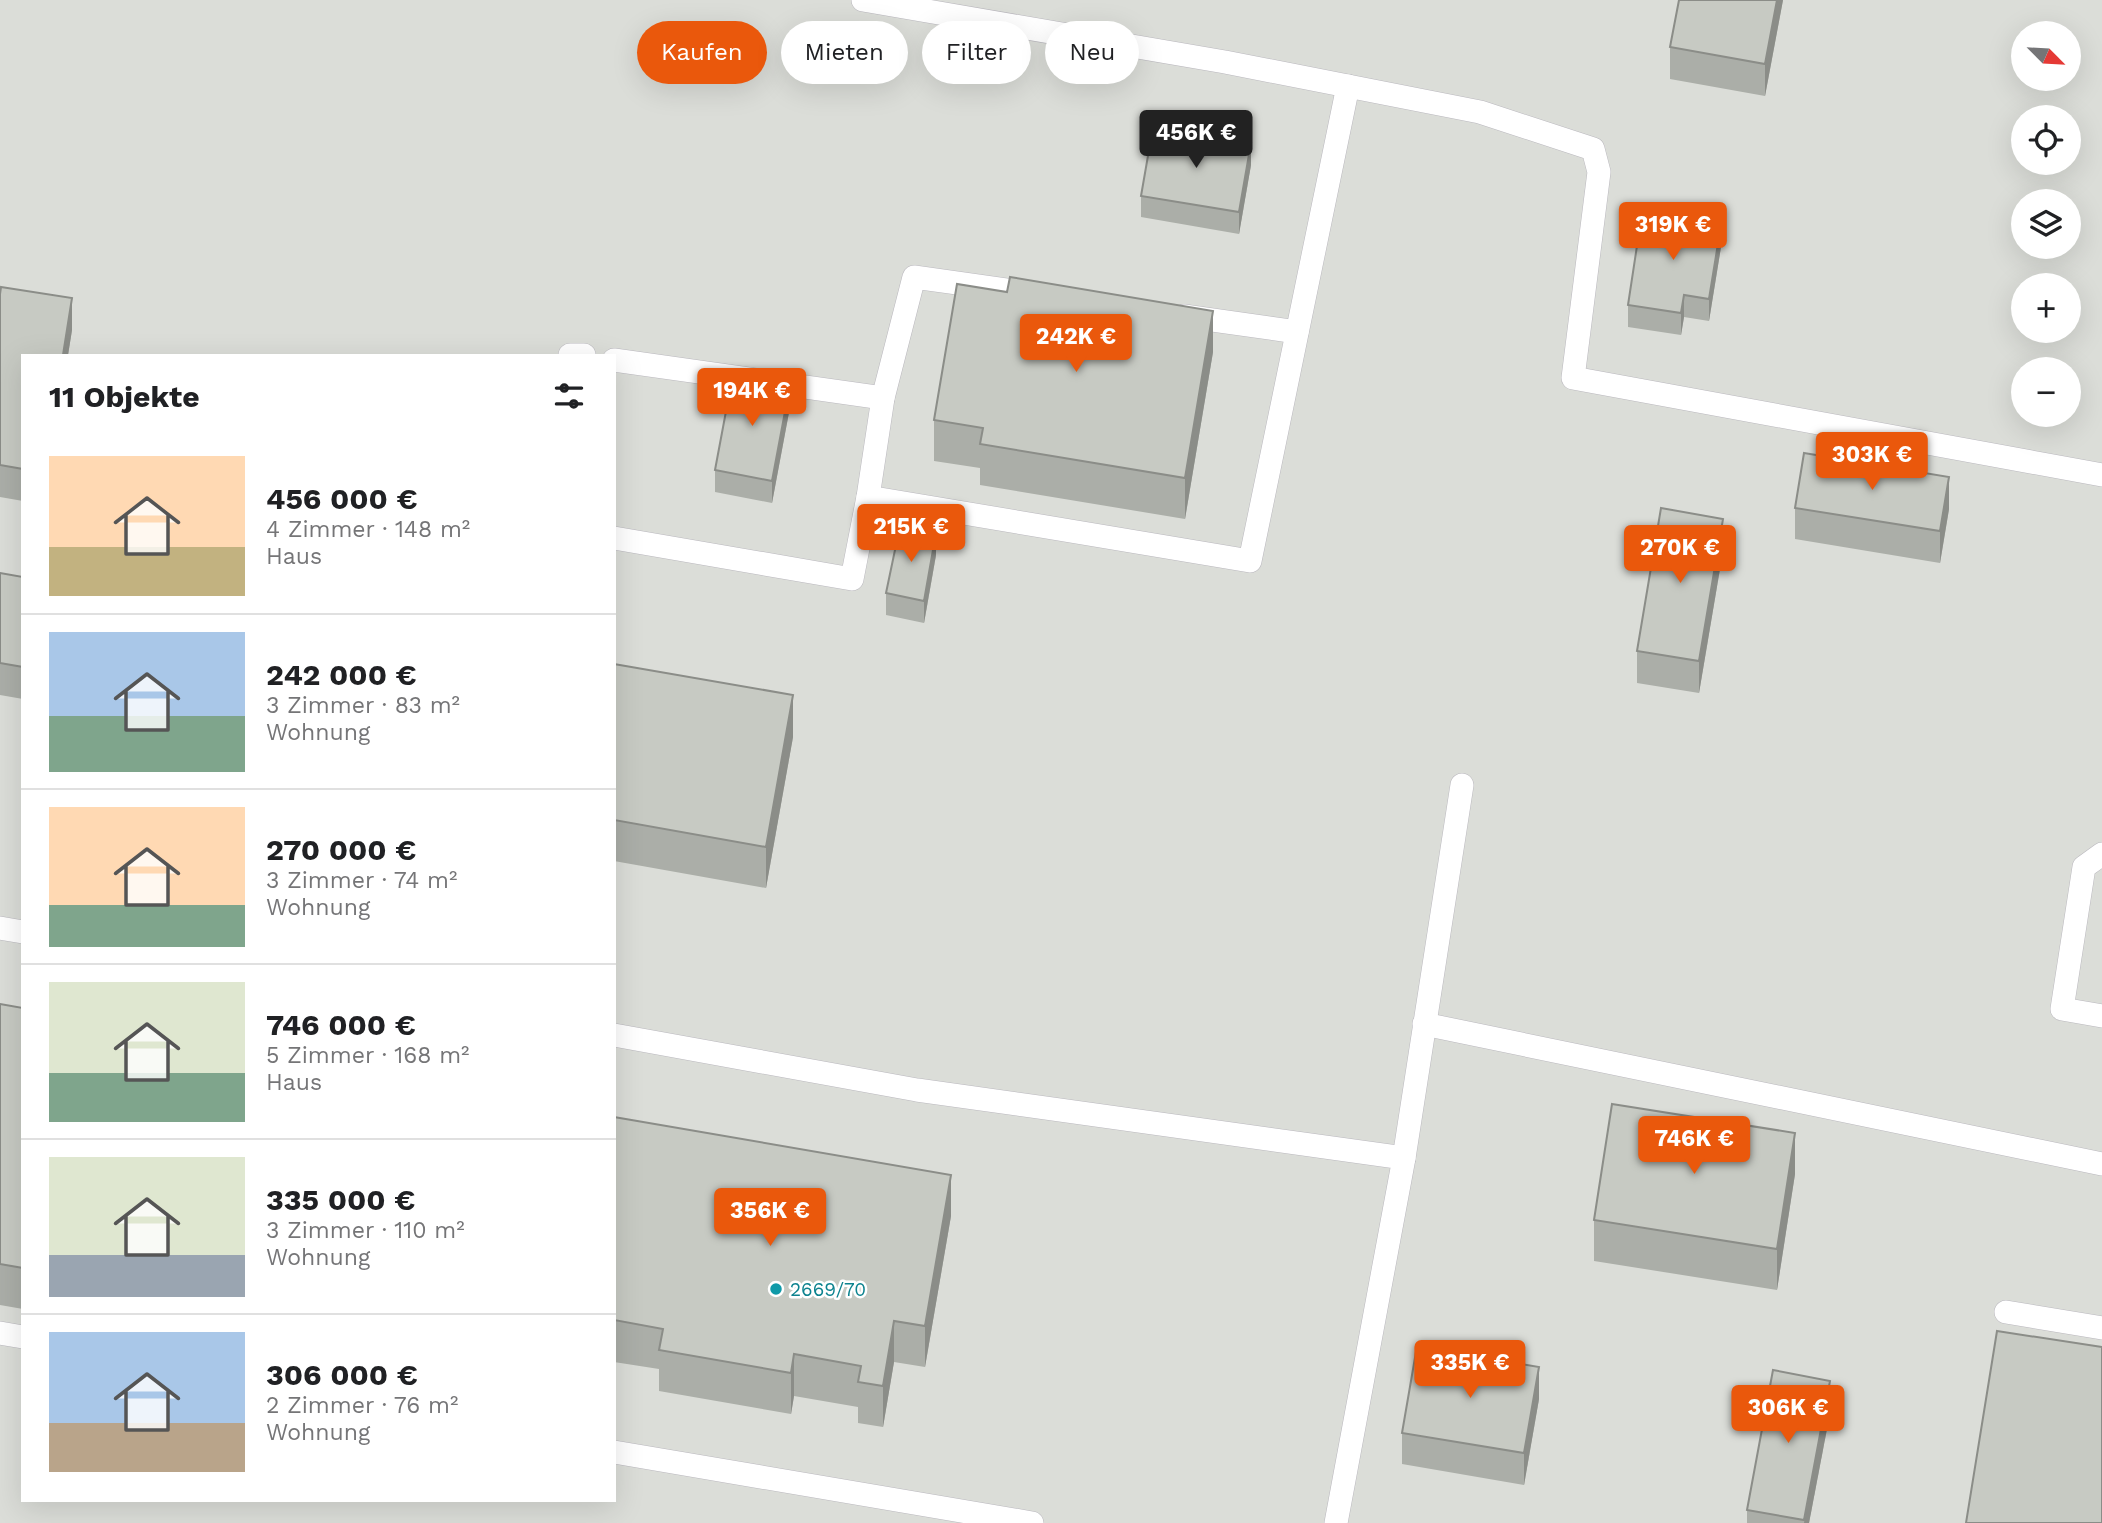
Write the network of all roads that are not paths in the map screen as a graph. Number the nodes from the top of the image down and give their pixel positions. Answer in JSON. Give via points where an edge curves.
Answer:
{"nodes":[{"id":1,"x":863,"y":0,"type":"edge"},
{"id":2,"x":1348,"y":86,"type":"junction"},
{"id":3,"x":1064,"y":298,"type":"edge"},
{"id":4,"x":1160,"y":312,"type":"edge"},
{"id":5,"x":1297,"y":332,"type":"junction"},
{"id":6,"x":616,"y":360,"type":"edge"},
{"id":7,"x":883,"y":398,"type":"junction"},
{"id":8,"x":2102,"y":475,"type":"edge"},
{"id":9,"x":868,"y":497,"type":"junction"},
{"id":10,"x":616,"y":538,"type":"edge"},
{"id":11,"x":1462,"y":785,"type":"dead end"},
{"id":12,"x":2102,"y":854,"type":"edge"},
{"id":13,"x":0,"y":928,"type":"edge"},
{"id":14,"x":21,"y":932,"type":"edge"},
{"id":15,"x":2102,"y":1016,"type":"edge"},
{"id":16,"x":1424,"y":1024,"type":"junction"},
{"id":17,"x":616,"y":1035,"type":"edge"},
{"id":18,"x":1404,"y":1158,"type":"junction"},
{"id":19,"x":2102,"y":1164,"type":"edge"},
{"id":20,"x":2006,"y":1312,"type":"dead end"},
{"id":21,"x":2102,"y":1328,"type":"edge"},
{"id":22,"x":0,"y":1333,"type":"edge"},
{"id":23,"x":21,"y":1336,"type":"edge"},
{"id":24,"x":616,"y":1451,"type":"edge"},
{"id":25,"x":1032,"y":1523,"type":"edge"},
{"id":26,"x":1336,"y":1523,"type":"edge"}],
"edges":[{"from":1,"to":2,"type":"lane"},
{"from":2,"to":5,"type":"lane"},
{"from":2,"to":8,"type":"lane","via":[[1480,112],[1593,149],[1598,172],[1573,378]]},
{"from":3,"to":7,"type":"lane","via":[[914,277]]},
{"from":4,"to":5,"type":"lane"},
{"from":5,"to":9,"type":"lane","via":[[1250,561]]},
{"from":6,"to":7,"type":"lane"},
{"from":7,"to":9,"type":"lane"},
{"from":9,"to":10,"type":"lane","via":[[852,579]]},
{"from":11,"to":16,"type":"lane"},
{"from":12,"to":15,"type":"lane","via":[[2084,867],[2062,1009]]},
{"from":13,"to":14,"type":"lane"},
{"from":16,"to":18,"type":"lane"},
{"from":16,"to":19,"type":"lane"},
{"from":17,"to":18,"type":"lane","via":[[917,1090]]},
{"from":18,"to":26,"type":"lane"},
{"from":20,"to":21,"type":"lane"},
{"from":22,"to":23,"type":"lane"},
{"from":24,"to":25,"type":"lane"}]}
